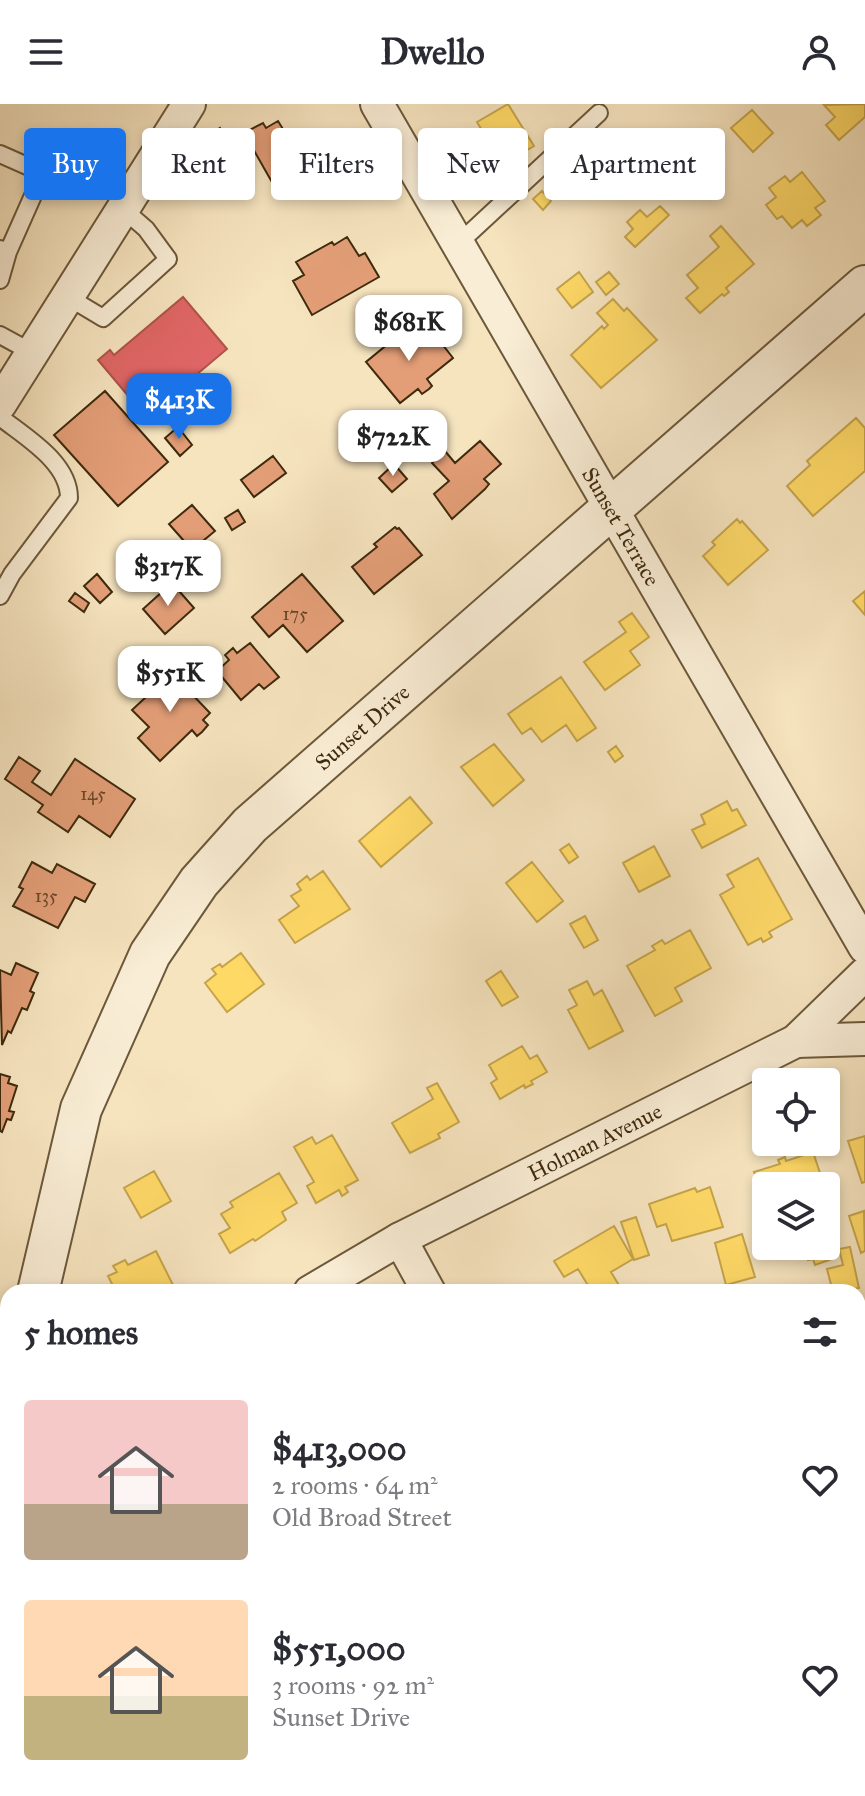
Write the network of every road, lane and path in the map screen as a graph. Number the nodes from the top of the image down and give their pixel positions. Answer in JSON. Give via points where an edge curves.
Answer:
{"nodes":[{"id":1,"x":189,"y":104,"type":"edge"},
{"id":2,"x":377,"y":104,"type":"edge"},
{"id":3,"x":599,"y":113,"type":"dead end"},
{"id":4,"x":0,"y":154,"type":"edge"},
{"id":5,"x":123,"y":209,"type":"junction"},
{"id":6,"x":459,"y":243,"type":"junction"},
{"id":7,"x":4,"y":250,"type":"edge"},
{"id":8,"x":0,"y":280,"type":"edge"},
{"id":9,"x":865,"y":286,"type":"edge"},
{"id":10,"x":68,"y":297,"type":"junction"},
{"id":11,"x":0,"y":335,"type":"edge"},
{"id":12,"x":33,"y":353,"type":"junction"},
{"id":13,"x":0,"y":404,"type":"edge"},
{"id":14,"x":0,"y":417,"type":"edge"},
{"id":15,"x":612,"y":507,"type":"junction"},
{"id":16,"x":0,"y":596,"type":"edge"},
{"id":17,"x":865,"y":947,"type":"edge"},
{"id":18,"x":865,"y":974,"type":"edge"},
{"id":19,"x":865,"y":1039,"type":"edge"},
{"id":20,"x":796,"y":1041,"type":"junction"},
{"id":21,"x":400,"y":1239,"type":"junction"},
{"id":22,"x":40,"y":1284,"type":"edge"},
{"id":23,"x":324,"y":1284,"type":"edge"},
{"id":24,"x":425,"y":1284,"type":"edge"}],
"edges":[{"from":1,"to":5,"type":"street"},
{"from":2,"to":6,"type":"street","name":"Sunset Terrace"},
{"from":3,"to":6,"type":"lane"},
{"from":4,"to":7,"type":"lane","via":[[43,173]]},
{"from":5,"to":10,"type":"street"},
{"from":5,"to":10,"type":"lane","via":[[168,259],[103,318]]},
{"from":6,"to":15,"type":"street","name":"Sunset Terrace"},
{"from":7,"to":8,"type":"lane"},
{"from":9,"to":15,"type":"street","name":"Sunset Drive"},
{"from":10,"to":12,"type":"street"},
{"from":11,"to":12,"type":"lane"},
{"from":12,"to":13,"type":"street"},
{"from":14,"to":16,"type":"lane","via":[[62,471],[69,486],[69,498]]},
{"from":15,"to":17,"type":"street","name":"Sunset Terrace"},
{"from":15,"to":22,"type":"street","name":"Sunset Drive","via":[[250,825],[199,882],[150,954],[81,1109]]},
{"from":18,"to":20,"type":"street","name":"Holman Avenue"},
{"from":19,"to":20,"type":"street"},
{"from":20,"to":21,"type":"street","name":"Holman Avenue"},
{"from":21,"to":23,"type":"street","name":"Holman Avenue"},
{"from":21,"to":24,"type":"street"}]}
